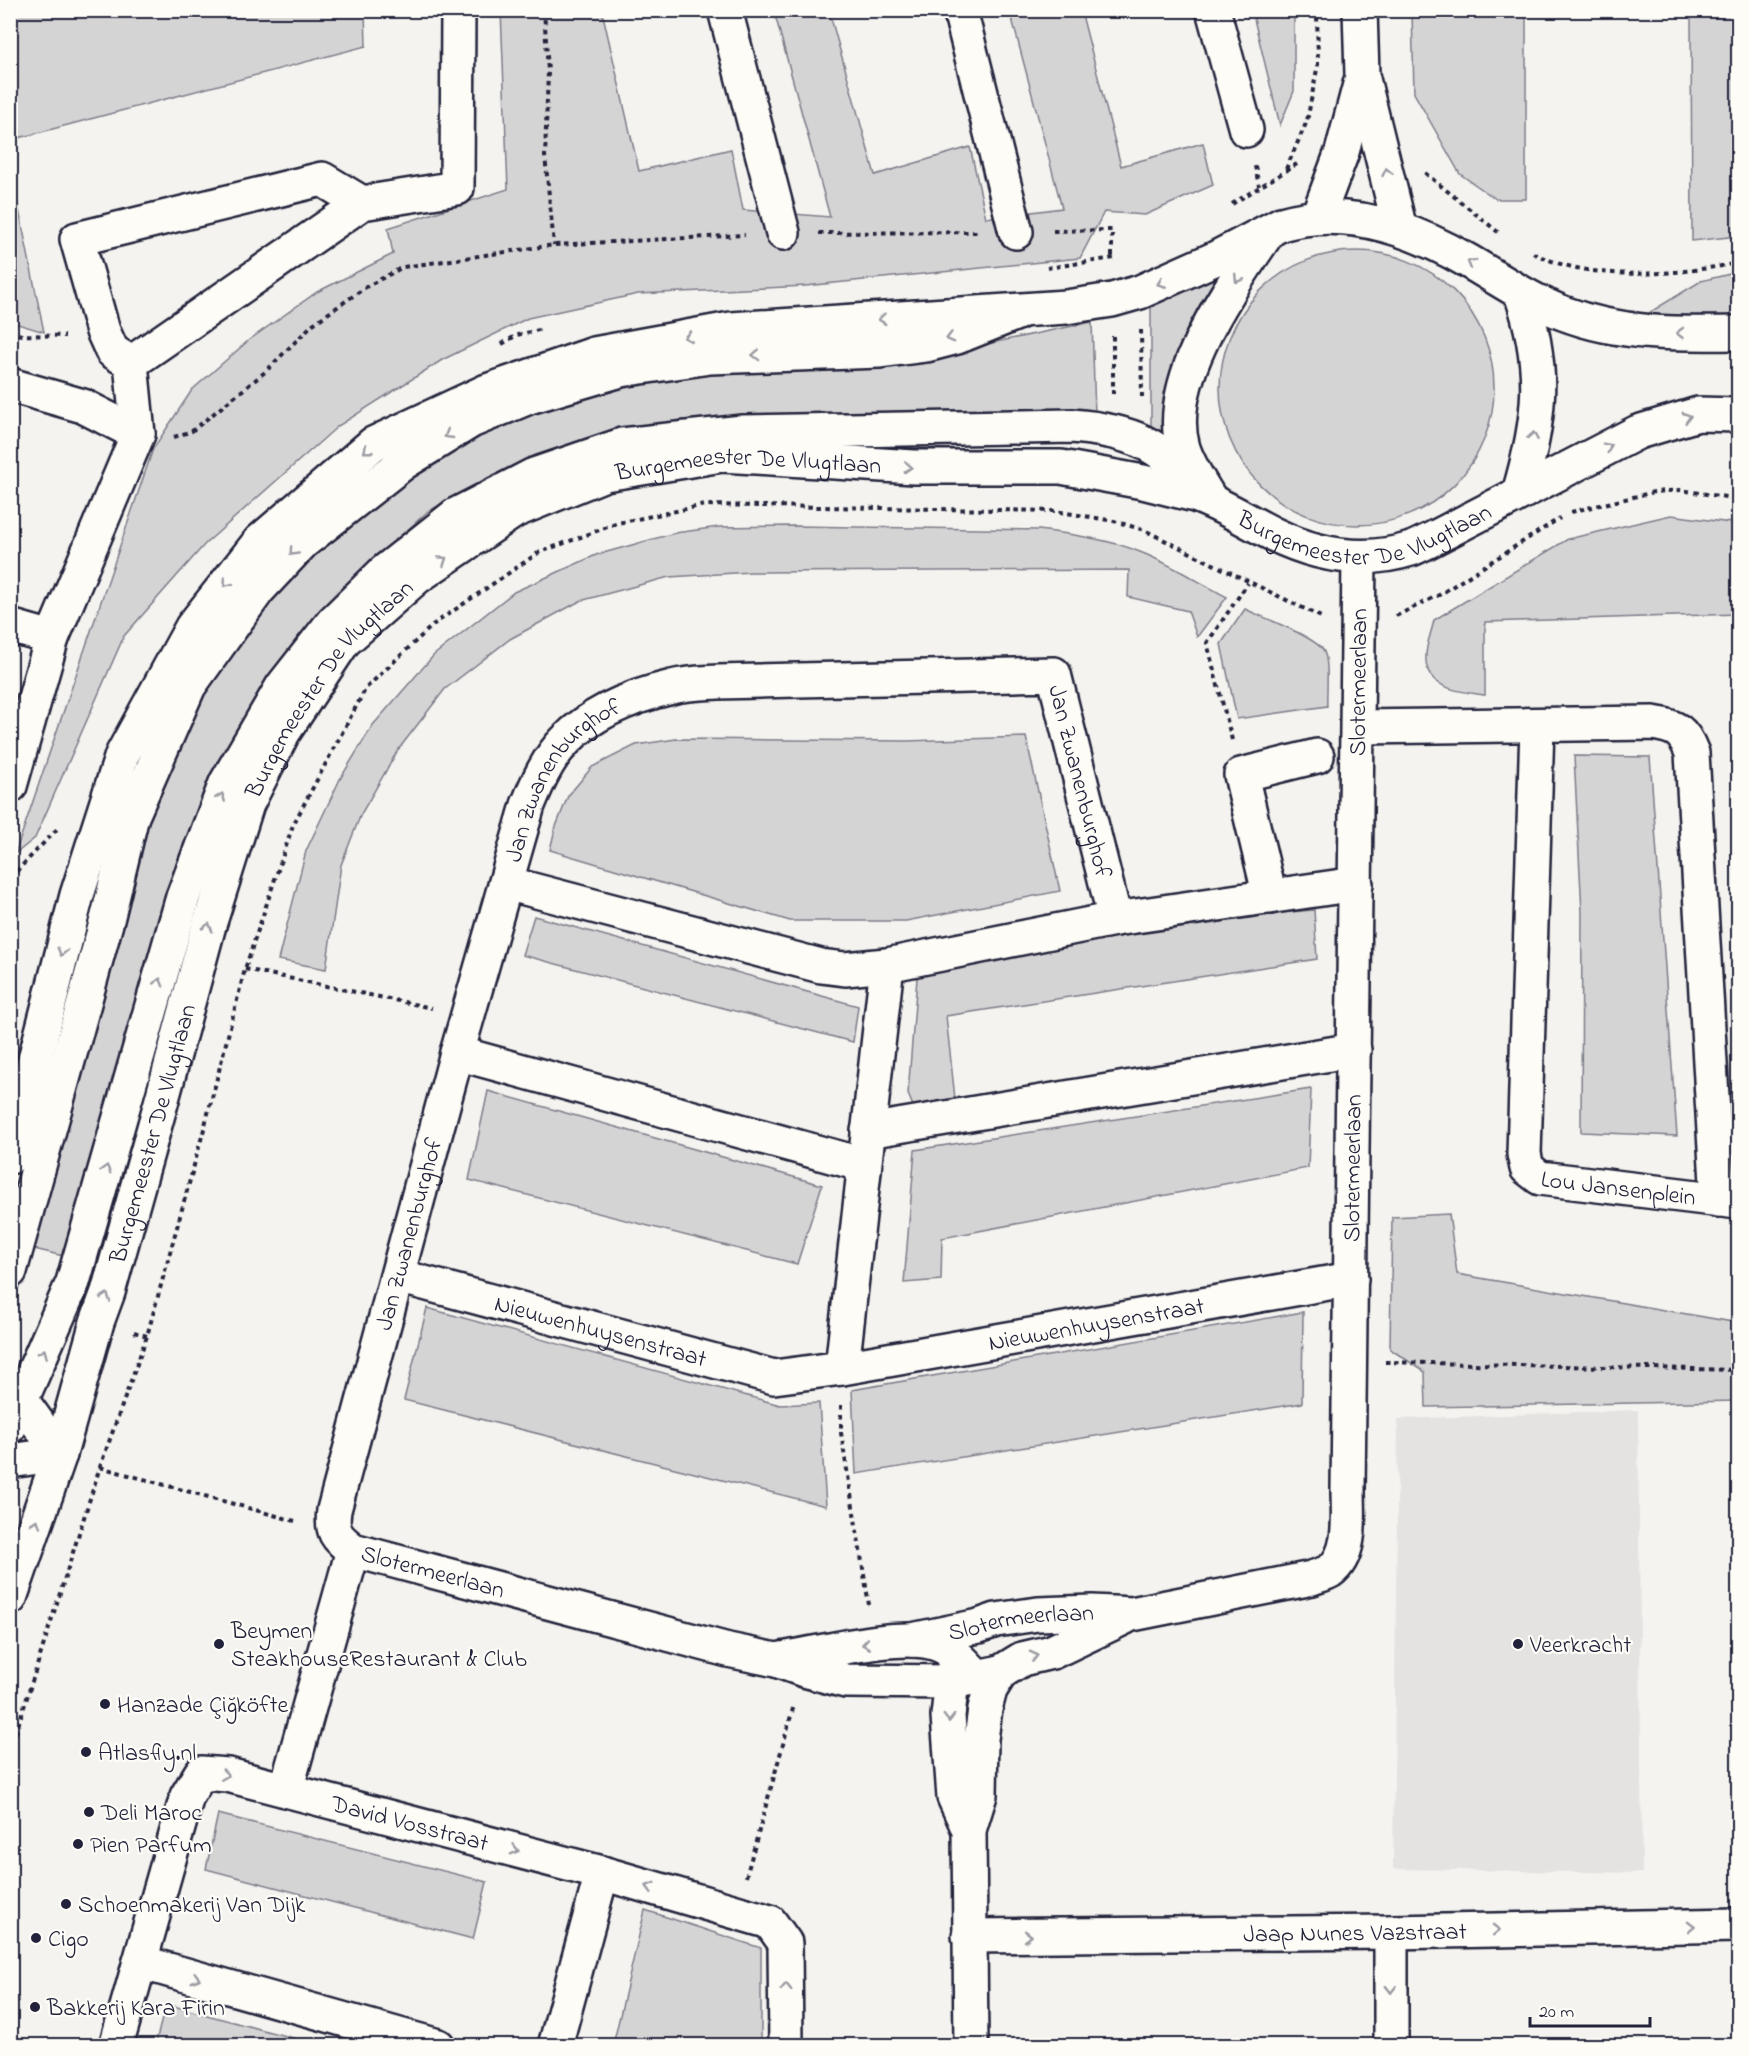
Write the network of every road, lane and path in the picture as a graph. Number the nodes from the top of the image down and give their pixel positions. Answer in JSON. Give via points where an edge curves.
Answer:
{"nodes":[{"id":1,"x":458,"y":10,"type":"edge"},
{"id":2,"x":544,"y":10,"type":"edge"},
{"id":3,"x":725,"y":10,"type":"edge"},
{"id":4,"x":960,"y":10,"type":"edge"},
{"id":5,"x":1213,"y":10,"type":"edge"},
{"id":6,"x":1317,"y":10,"type":"edge"},
{"id":7,"x":1360,"y":10,"type":"edge"},
{"id":8,"x":1362,"y":75,"type":"junction"},
{"id":9,"x":1246,"y":130,"type":"dead end"},
{"id":10,"x":1285,"y":170,"type":"dead end"},
{"id":11,"x":362,"y":203,"type":"junction"},
{"id":12,"x":1318,"y":216,"type":"junction"},
{"id":13,"x":1400,"y":229,"type":"junction"},
{"id":14,"x":1270,"y":230,"type":"junction"},
{"id":15,"x":1016,"y":232,"type":"junction"},
{"id":16,"x":783,"y":233,"type":"junction"},
{"id":17,"x":554,"y":245,"type":"junction"},
{"id":18,"x":1521,"y":293,"type":"junction"},
{"id":19,"x":1126,"y":296,"type":"junction"},
{"id":20,"x":1024,"y":310,"type":"junction"},
{"id":21,"x":10,"y":330,"type":"edge"},
{"id":22,"x":103,"y":331,"type":"junction"},
{"id":23,"x":1738,"y":333,"type":"edge"},
{"id":24,"x":131,"y":363,"type":"junction"},
{"id":25,"x":10,"y":385,"type":"edge"},
{"id":26,"x":1738,"y":415,"type":"edge"},
{"id":27,"x":138,"y":434,"type":"junction"},
{"id":28,"x":1128,"y":436,"type":"junction"},
{"id":29,"x":1129,"y":480,"type":"junction"},
{"id":30,"x":1519,"y":492,"type":"junction"},
{"id":31,"x":1738,"y":499,"type":"edge"},
{"id":32,"x":1211,"y":501,"type":"junction"},
{"id":33,"x":1114,"y":521,"type":"dead end"},
{"id":34,"x":1359,"y":557,"type":"junction"},
{"id":35,"x":1248,"y":583,"type":"junction"},
{"id":36,"x":1359,"y":621,"type":"junction"},
{"id":37,"x":10,"y":626,"type":"edge"},
{"id":38,"x":52,"y":638,"type":"junction"},
{"id":39,"x":1537,"y":726,"type":"junction"},
{"id":40,"x":1358,"y":727,"type":"junction"},
{"id":41,"x":1317,"y":756,"type":"dead end"},
{"id":42,"x":1241,"y":775,"type":"junction"},
{"id":43,"x":10,"y":786,"type":"edge"},
{"id":44,"x":506,"y":883,"type":"junction"},
{"id":45,"x":1356,"y":884,"type":"junction"},
{"id":46,"x":1270,"y":897,"type":"junction"},
{"id":47,"x":1115,"y":919,"type":"junction"},
{"id":48,"x":887,"y":965,"type":"junction"},
{"id":49,"x":245,"y":969,"type":"dead end"},
{"id":50,"x":468,"y":1015,"type":"junction"},
{"id":51,"x":1354,"y":1050,"type":"junction"},
{"id":52,"x":457,"y":1053,"type":"junction"},
{"id":53,"x":14,"y":1125,"type":"edge"},
{"id":54,"x":868,"y":1131,"type":"junction"},
{"id":55,"x":10,"y":1157,"type":"edge"},
{"id":56,"x":864,"y":1165,"type":"junction"},
{"id":57,"x":1728,"y":1201,"type":"edge"},
{"id":58,"x":10,"y":1271,"type":"edge"},
{"id":59,"x":398,"y":1276,"type":"junction"},
{"id":60,"x":1351,"y":1279,"type":"junction"},
{"id":61,"x":147,"y":1336,"type":"dead end"},
{"id":62,"x":1349,"y":1361,"type":"junction"},
{"id":63,"x":842,"y":1368,"type":"junction"},
{"id":64,"x":1738,"y":1370,"type":"edge"},
{"id":65,"x":14,"y":1405,"type":"edge"},
{"id":66,"x":60,"y":1454,"type":"junction"},
{"id":67,"x":10,"y":1461,"type":"edge"},
{"id":68,"x":100,"y":1467,"type":"junction"},
{"id":69,"x":332,"y":1526,"type":"junction"},
{"id":70,"x":354,"y":1550,"type":"junction"},
{"id":71,"x":10,"y":1598,"type":"edge"},
{"id":72,"x":1132,"y":1614,"type":"junction"},
{"id":73,"x":980,"y":1626,"type":"junction"},
{"id":74,"x":912,"y":1640,"type":"junction"},
{"id":75,"x":875,"y":1643,"type":"junction"},
{"id":76,"x":790,"y":1665,"type":"junction"},
{"id":77,"x":975,"y":1676,"type":"junction"},
{"id":78,"x":10,"y":1752,"type":"edge"},
{"id":79,"x":286,"y":1790,"type":"junction"},
{"id":80,"x":602,"y":1873,"type":"junction"},
{"id":81,"x":736,"y":1912,"type":"junction"},
{"id":82,"x":1738,"y":1925,"type":"edge"},
{"id":83,"x":1391,"y":1932,"type":"junction"},
{"id":84,"x":969,"y":1936,"type":"junction"},
{"id":85,"x":140,"y":1962,"type":"junction"},
{"id":86,"x":116,"y":2046,"type":"edge"},
{"id":87,"x":438,"y":2046,"type":"edge"},
{"id":88,"x":555,"y":2046,"type":"edge"},
{"id":89,"x":786,"y":2046,"type":"edge"},
{"id":90,"x":971,"y":2046,"type":"edge"},
{"id":91,"x":1391,"y":2046,"type":"edge"}],
"edges":[{"from":1,"to":11,"type":"street","via":[[457,188]]},
{"from":2,"to":17,"type":"path","via":[[548,72],[545,156]]},
{"from":3,"to":16,"type":"street"},
{"from":4,"to":15,"type":"street"},
{"from":5,"to":9,"type":"street"},
{"from":6,"to":10,"type":"path","via":[[1318,64],[1307,121]]},
{"from":7,"to":8,"type":"street"},
{"from":8,"to":12,"type":"street","via":[[1342,152]]},
{"from":13,"to":8,"type":"street","one_way":true},
{"from":11,"to":22,"type":"street","via":[[322,179],[77,239]]},
{"from":11,"to":24,"type":"street"},
{"from":12,"to":13,"type":"street","via":[[1340,216]]},
{"from":12,"to":14,"type":"street"},
{"from":18,"to":13,"type":"street","one_way":true,"via":[[1465,259]]},
{"from":14,"to":19,"type":"street","one_way":true,"via":[[1214,259]]},
{"from":14,"to":32,"type":"street","name":"Burgemeester De Vlugtlaan","one_way":true,"via":[[1203,340],[1182,393],[1183,447]]},
{"from":15,"to":16,"type":"path"},
{"from":15,"to":19,"type":"path","via":[[1112,230]]},
{"from":16,"to":17,"type":"path"},
{"from":17,"to":27,"type":"path","via":[[403,267],[313,324],[265,372],[192,431],[170,439]]},
{"from":23,"to":18,"type":"street","one_way":true,"via":[[1633,331],[1564,313]]},
{"from":30,"to":18,"type":"street","name":"Burgemeester De Vlugtlaan","one_way":true,"via":[[1534,434],[1539,384],[1534,338]]},
{"from":19,"to":20,"type":"street"},
{"from":19,"to":28,"type":"path"},
{"from":19,"to":28,"type":"path"},
{"from":20,"to":53,"type":"street","one_way":true,"via":[[730,329],[594,354],[487,391],[373,444],[260,541],[192,627],[122,755],[77,895]]},
{"from":20,"to":58,"type":"street","one_way":true,"via":[[926,345],[880,351],[710,357],[621,370],[529,397],[471,421],[403,463],[303,543],[258,590],[189,686],[132,816]]},
{"from":21,"to":22,"type":"path","via":[[21,335],[58,337]]},
{"from":22,"to":24,"type":"street","via":[[112,351]]},
{"from":24,"to":27,"type":"street"},
{"from":25,"to":27,"type":"street","via":[[83,406]]},
{"from":30,"to":26,"type":"street","name":"Burgemeester De Vlugtlaan","one_way":true,"via":[[1638,432],[1698,414]]},
{"from":27,"to":38,"type":"street"},
{"from":28,"to":32,"type":"street","name":"Burgemeester De Vlugtlaan","via":[[1171,459]]},
{"from":65,"to":28,"type":"street","name":"Burgemeester De Vlugtlaan","one_way":true,"via":[[73,1282],[183,897],[226,783],[282,687],[333,622],[384,572],[456,515],[534,475],[622,445],[744,432],[1072,426]]},
{"from":29,"to":32,"type":"street","name":"Burgemeester De Vlugtlaan"},
{"from":29,"to":33,"type":"path"},
{"from":29,"to":35,"type":"path","name":"Burgemeester De Vlugtlaan","via":[[1144,530]]},
{"from":66,"to":29,"type":"street","name":"Burgemeester De Vlugtlaan","one_way":true,"via":[[208,925],[247,804],[284,733],[344,641],[417,577],[514,511],[605,474],[722,455],[914,467],[1060,467]]},
{"from":30,"to":34,"type":"street","name":"Burgemeester De Vlugtlaan","via":[[1411,549]]},
{"from":31,"to":36,"type":"path","name":"Burgemeester De Vlugtlaan","via":[[1681,490],[1654,492],[1569,512],[1439,595],[1397,616]]},
{"from":32,"to":34,"type":"street","name":"Burgemeester De Vlugtlaan","via":[[1305,548]]},
{"from":34,"to":36,"type":"street","name":"Slotermeerlaan"},
{"from":35,"to":36,"type":"path","name":"Burgemeester De Vlugtlaan","via":[[1314,615]]},
{"from":35,"to":42,"type":"path","via":[[1207,643]]},
{"from":36,"to":40,"type":"street","name":"Slotermeerlaan"},
{"from":37,"to":38,"type":"street"},
{"from":38,"to":43,"type":"street"},
{"from":39,"to":40,"type":"street","name":"Lou Jansenplein"},
{"from":39,"to":57,"type":"street","name":"Lou Jansenplein","via":[[1661,724],[1685,736],[1692,753]]},
{"from":39,"to":57,"type":"street","name":"Lou Jansenplein","via":[[1524,1154],[1527,1168],[1540,1178]]},
{"from":40,"to":45,"type":"street","name":"Slotermeerlaan"},
{"from":41,"to":42,"type":"street"},
{"from":42,"to":46,"type":"street"},
{"from":44,"to":47,"type":"street","name":"Jan Zwanenburghof","via":[[540,776],[564,741],[593,717],[632,699],[674,686],[718,682],[1054,674]]},
{"from":44,"to":48,"type":"street","via":[[821,966],[845,969]]},
{"from":44,"to":50,"type":"street","name":"Jan Zwanenburghof"},
{"from":45,"to":46,"type":"street"},
{"from":45,"to":51,"type":"street","name":"Slotermeerlaan"},
{"from":46,"to":47,"type":"street"},
{"from":47,"to":48,"type":"street"},
{"from":48,"to":54,"type":"street"},
{"from":49,"to":50,"type":"path"},
{"from":50,"to":52,"type":"street","name":"Jan Zwanenburghof"},
{"from":51,"to":54,"type":"street"},
{"from":51,"to":60,"type":"street","name":"Slotermeerlaan"},
{"from":52,"to":56,"type":"street"},
{"from":52,"to":59,"type":"street","name":"Jan Zwanenburghof"},
{"from":53,"to":55,"type":"street"},
{"from":54,"to":56,"type":"street"},
{"from":56,"to":63,"type":"street"},
{"from":59,"to":63,"type":"street","name":"Nieuwenhuysenstraat","via":[[774,1377]]},
{"from":59,"to":69,"type":"street","name":"Jan Zwanenburghof"},
{"from":60,"to":62,"type":"street","name":"Slotermeerlaan"},
{"from":60,"to":63,"type":"street","name":"Nieuwenhuysenstraat"},
{"from":61,"to":68,"type":"path"},
{"from":62,"to":64,"type":"path"},
{"from":62,"to":72,"type":"street","name":"Slotermeerlaan","via":[[1347,1537],[1342,1556],[1330,1570],[1312,1578]]},
{"from":63,"to":75,"type":"path","via":[[841,1433]]},
{"from":65,"to":66,"type":"street"},
{"from":66,"to":67,"type":"street"},
{"from":71,"to":66,"type":"street","name":"Burgemeester De Vlugtlaan","one_way":true},
{"from":68,"to":69,"type":"path","name":"Slotermeerlaan","via":[[290,1520]]},
{"from":68,"to":78,"type":"path"},
{"from":69,"to":70,"type":"street","name":"Slotermeerlaan","via":[[340,1540]]},
{"from":70,"to":76,"type":"street","name":"Slotermeerlaan"},
{"from":70,"to":79,"type":"street"},
{"from":72,"to":73,"type":"street","name":"Slotermeerlaan","via":[[1038,1614]]},
{"from":77,"to":72,"type":"street","name":"Slotermeerlaan","one_way":true,"via":[[1052,1652]]},
{"from":73,"to":74,"type":"street","name":"Slotermeerlaan"},
{"from":73,"to":77,"type":"street","via":[[962,1644]]},
{"from":74,"to":75,"type":"street","name":"Slotermeerlaan"},
{"from":74,"to":77,"type":"street","name":"Slotermeerlaan","via":[[937,1644]]},
{"from":75,"to":76,"type":"street","name":"Slotermeerlaan","one_way":true},
{"from":76,"to":77,"type":"street","name":"Slotermeerlaan","via":[[846,1681]]},
{"from":76,"to":81,"type":"path"},
{"from":77,"to":84,"type":"street","via":[[985,1709],[980,1795],[969,1830]]},
{"from":79,"to":80,"type":"street","name":"David Vosstraat","one_way":true},
{"from":85,"to":79,"type":"street","name":"David Vosstraat","one_way":true,"via":[[187,1796],[201,1773],[228,1774]]},
{"from":81,"to":80,"type":"street","name":"David Vosstraat","one_way":true},
{"from":80,"to":88,"type":"street"},
{"from":89,"to":81,"type":"street","name":"David Vosstraat","one_way":true,"via":[[785,1943],[770,1922]]},
{"from":83,"to":82,"type":"street","name":"Jaap Nunes Vazstraat","one_way":true},
{"from":84,"to":83,"type":"street","name":"Jaap Nunes Vazstraat","one_way":true},
{"from":83,"to":91,"type":"street","one_way":true},
{"from":84,"to":90,"type":"street"},
{"from":85,"to":86,"type":"street","name":"David Vosstraat"},
{"from":85,"to":87,"type":"street","one_way":true}]}
